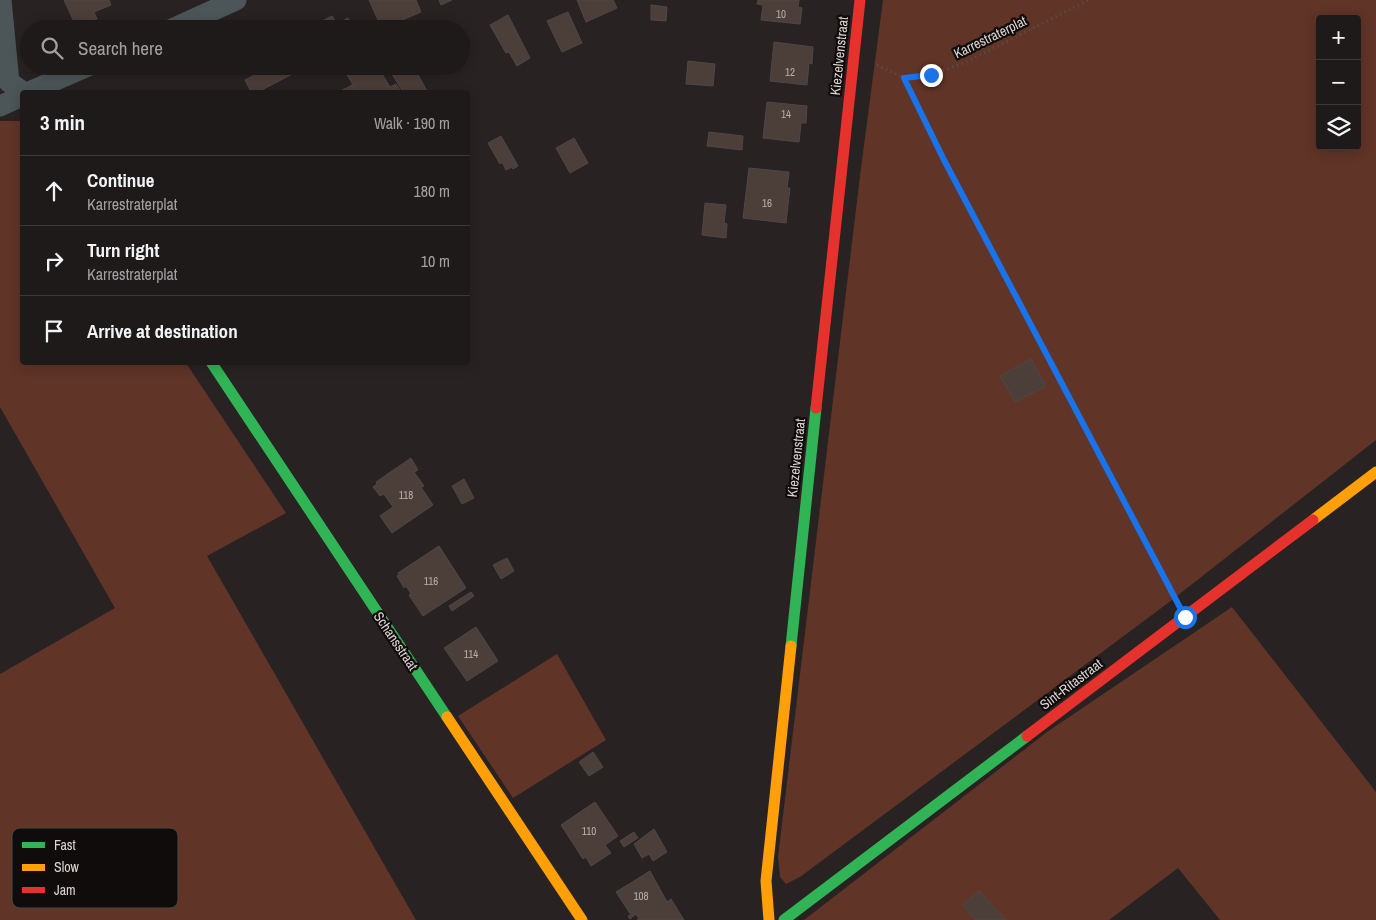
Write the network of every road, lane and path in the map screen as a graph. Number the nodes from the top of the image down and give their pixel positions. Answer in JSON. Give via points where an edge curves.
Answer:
{"nodes":[{"id":1,"x":1,"y":0,"type":"edge"},
{"id":2,"x":236,"y":0,"type":"edge"},
{"id":3,"x":860,"y":0,"type":"edge"},
{"id":4,"x":1089,"y":0,"type":"edge"},
{"id":5,"x":192,"y":20,"type":"edge"},
{"id":6,"x":68,"y":75,"type":"edge"},
{"id":7,"x":34,"y":90,"type":"edge"},
{"id":8,"x":20,"y":91,"type":"edge"},
{"id":9,"x":20,"y":96,"type":"edge"},
{"id":10,"x":0,"y":106,"type":"edge"},
{"id":11,"x":213,"y":365,"type":"edge"},
{"id":12,"x":1376,"y":472,"type":"edge"},
{"id":13,"x":1185,"y":617,"type":"junction"},
{"id":14,"x":582,"y":920,"type":"edge"},
{"id":15,"x":769,"y":920,"type":"edge"},
{"id":16,"x":784,"y":920,"type":"edge"}],
"edges":[{"from":1,"to":8,"type":"street","via":[[9,82]]},
{"from":2,"to":5,"type":"street"},
{"from":3,"to":15,"type":"street","name":"Kiezelvenstraat","via":[[766,881]]},
{"from":4,"to":13,"type":"path","name":"Karrestraterplat","via":[[964,63],[931,75],[904,78]]},
{"from":6,"to":7,"type":"street"},
{"from":9,"to":10,"type":"street"},
{"from":11,"to":14,"type":"street","name":"Schansstraat"},
{"from":12,"to":13,"type":"street","name":"Sint-Ritastraat"},
{"from":13,"to":16,"type":"street","name":"Sint-Ritastraat"}]}
